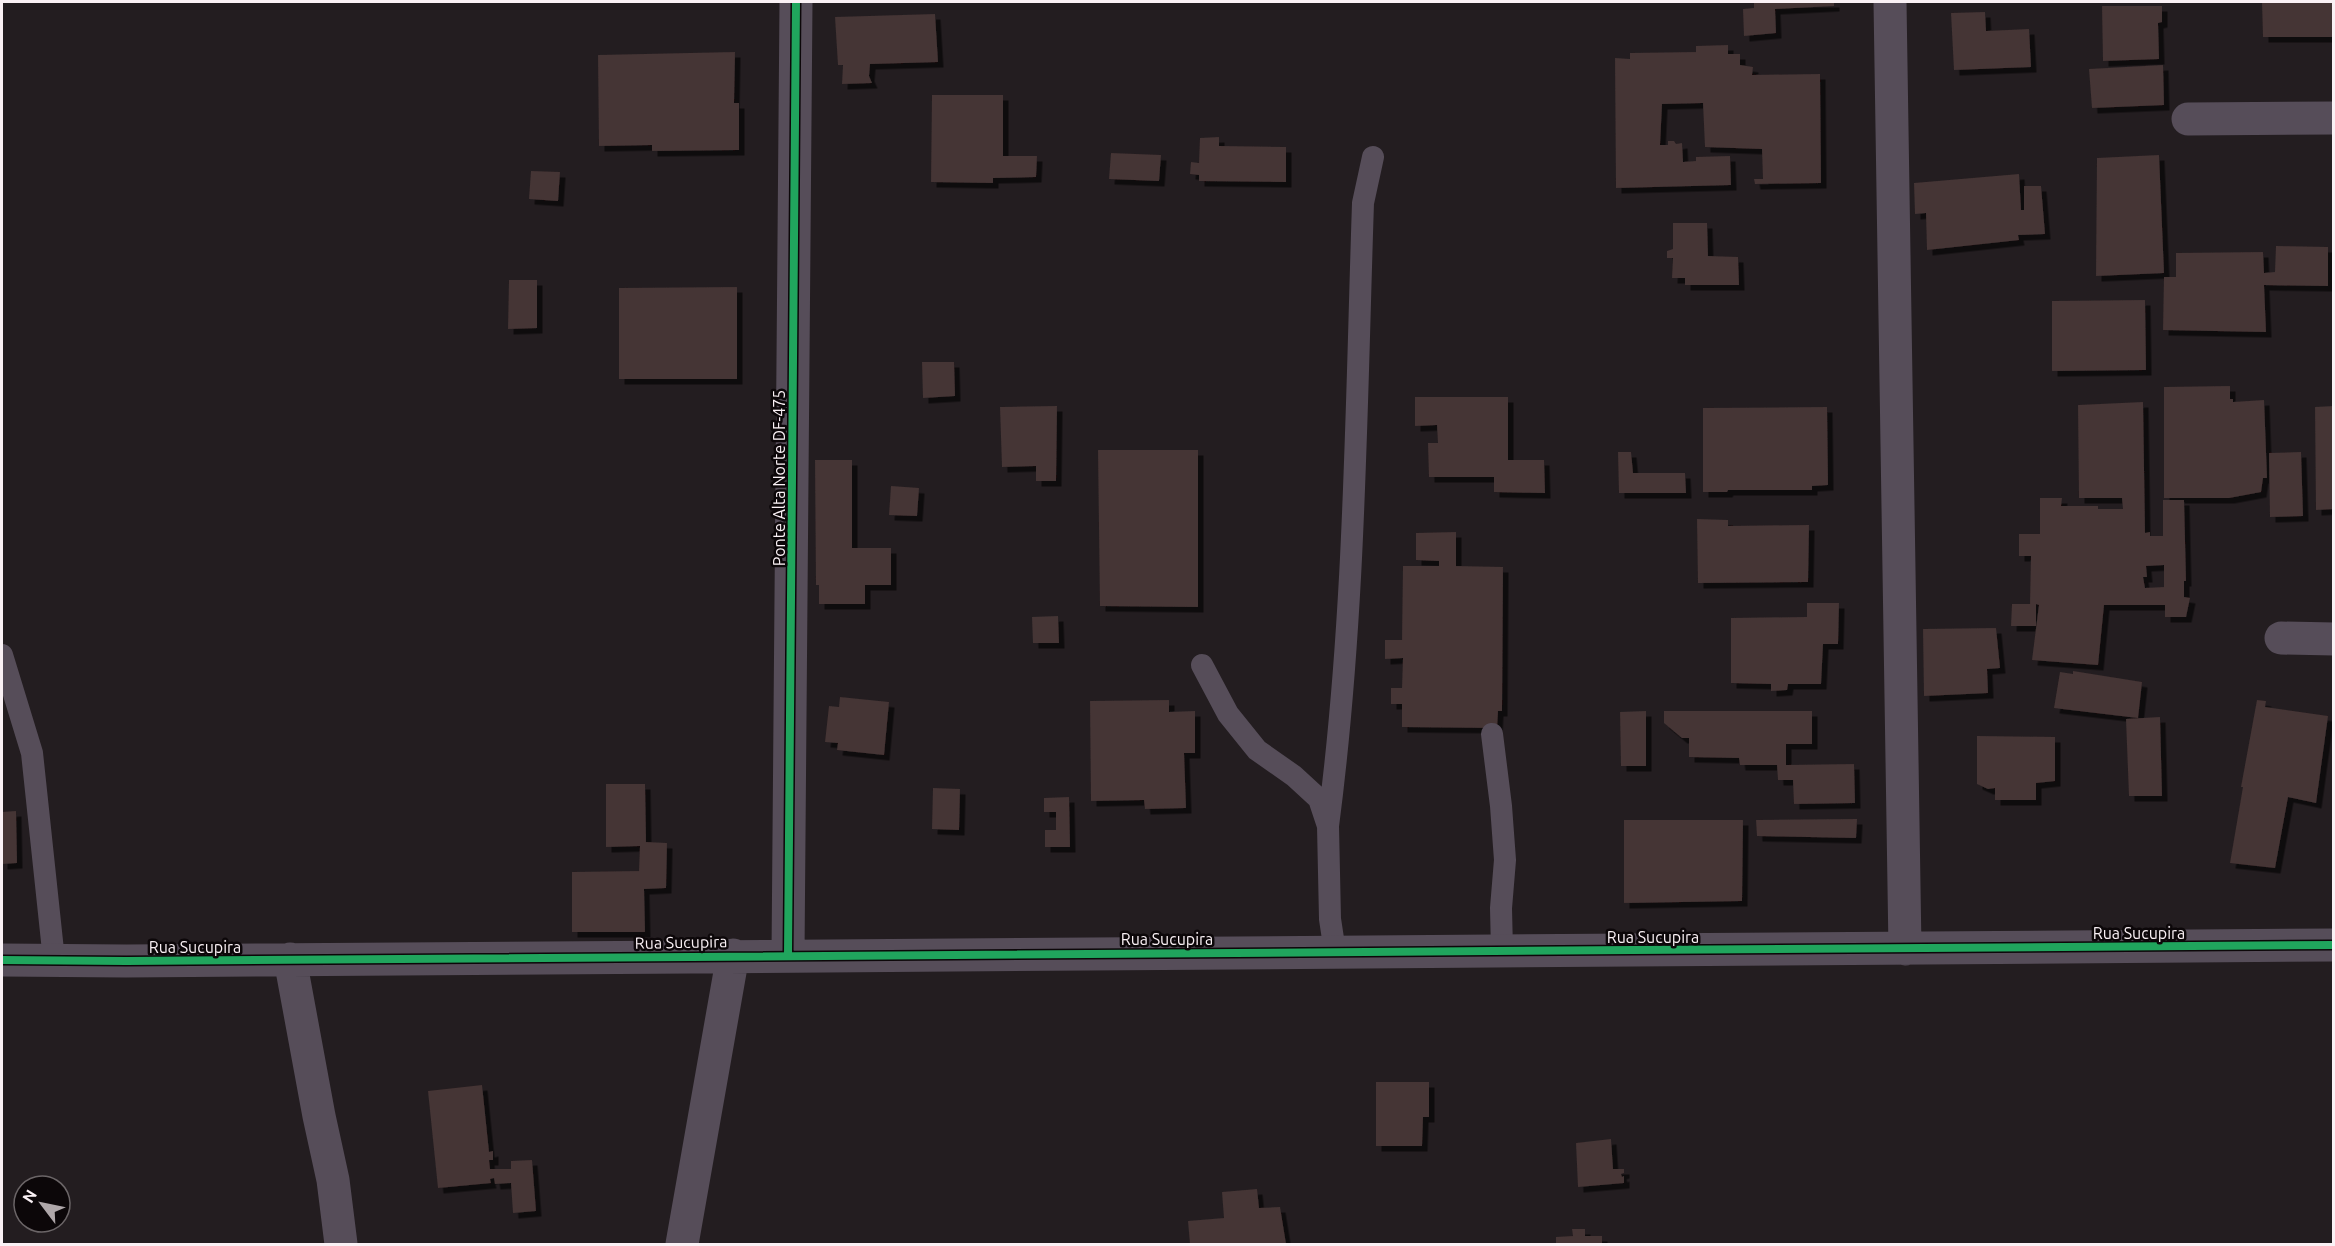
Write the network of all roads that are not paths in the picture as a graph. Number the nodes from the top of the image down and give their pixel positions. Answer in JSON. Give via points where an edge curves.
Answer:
{"nodes":[{"id":1,"x":796,"y":2,"type":"edge"},
{"id":2,"x":1890,"y":2,"type":"edge"},
{"id":3,"x":2334,"y":118,"type":"edge"},
{"id":4,"x":2188,"y":119,"type":"dead end"},
{"id":5,"x":1373,"y":157,"type":"dead end"},
{"id":6,"x":2281,"y":638,"type":"dead end"},
{"id":7,"x":2334,"y":639,"type":"edge"},
{"id":8,"x":2,"y":655,"type":"edge"},
{"id":9,"x":1202,"y":665,"type":"dead end"},
{"id":10,"x":1492,"y":734,"type":"dead end"},
{"id":11,"x":1328,"y":826,"type":"junction"},
{"id":12,"x":2334,"y":945,"type":"edge"},
{"id":13,"x":1905,"y":949,"type":"junction"},
{"id":14,"x":1502,"y":951,"type":"junction"},
{"id":15,"x":1335,"y":952,"type":"junction"},
{"id":16,"x":733,"y":955,"type":"junction"},
{"id":17,"x":788,"y":955,"type":"junction"},
{"id":18,"x":290,"y":959,"type":"junction"},
{"id":19,"x":2,"y":960,"type":"edge"},
{"id":20,"x":54,"y":960,"type":"junction"},
{"id":21,"x":341,"y":1245,"type":"edge"},
{"id":22,"x":682,"y":1245,"type":"edge"}],
"edges":[{"from":1,"to":17,"type":"street","name":"Ponte Alta Norte DF-475"},
{"from":2,"to":13,"type":"street"},
{"from":3,"to":4,"type":"street"},
{"from":5,"to":11,"type":"lane","via":[[1363,203],[1350,590]]},
{"from":6,"to":7,"type":"street"},
{"from":8,"to":20,"type":"lane","via":[[32,753]]},
{"from":9,"to":11,"type":"lane","via":[[1228,714],[1257,750],[1319,799]]},
{"from":10,"to":14,"type":"lane","via":[[1505,860]]},
{"from":11,"to":15,"type":"lane","via":[[1330,919]]},
{"from":12,"to":13,"type":"street","name":"Rua Sucupira"},
{"from":13,"to":14,"type":"street","name":"Rua Sucupira"},
{"from":14,"to":15,"type":"street","name":"Rua Sucupira"},
{"from":15,"to":17,"type":"street","name":"Rua Sucupira"},
{"from":16,"to":17,"type":"street","name":"Rua Sucupira"},
{"from":16,"to":18,"type":"street","name":"Rua Sucupira"},
{"from":16,"to":22,"type":"street"},
{"from":18,"to":20,"type":"street","name":"Rua Sucupira"},
{"from":18,"to":21,"type":"street","via":[[333,1180]]},
{"from":19,"to":20,"type":"street","name":"Rua Sucupira"}]}
